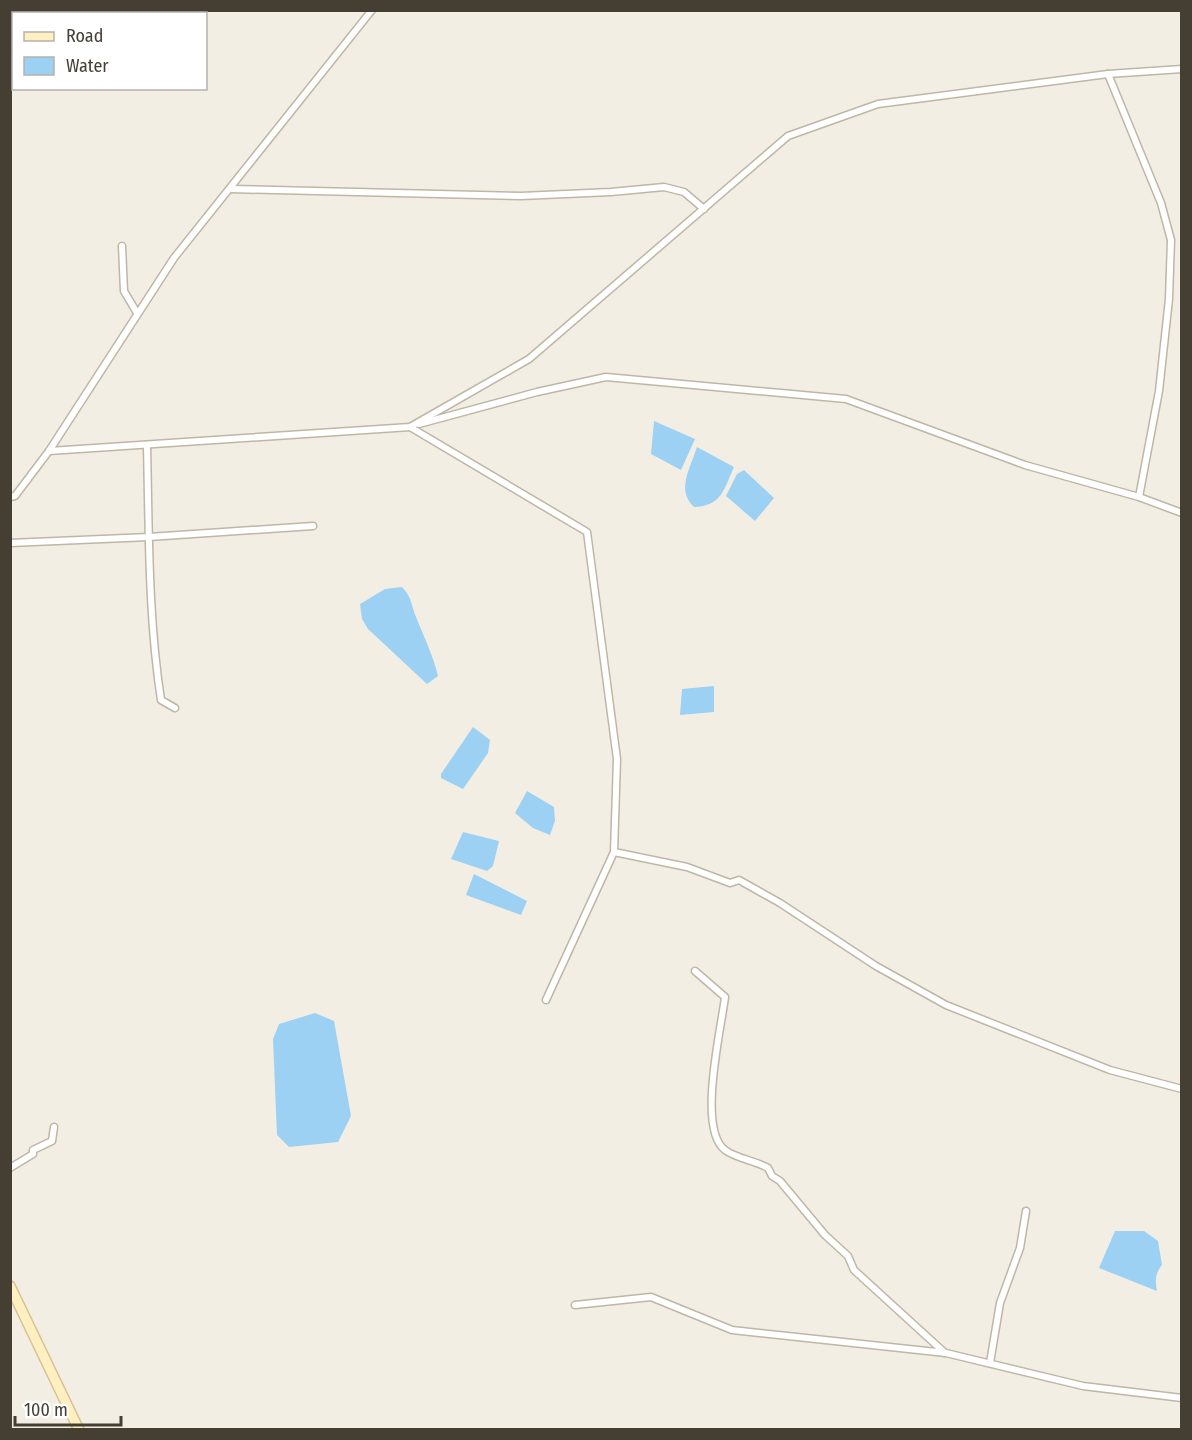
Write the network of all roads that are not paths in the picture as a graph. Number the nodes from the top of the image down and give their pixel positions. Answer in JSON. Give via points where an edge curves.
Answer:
{"nodes":[{"id":1,"x":372,"y":10,"type":"edge"},
{"id":2,"x":1182,"y":69,"type":"edge"},
{"id":3,"x":1108,"y":74,"type":"junction"},
{"id":4,"x":230,"y":189,"type":"junction"},
{"id":5,"x":704,"y":209,"type":"junction"},
{"id":6,"x":122,"y":246,"type":"dead end"},
{"id":7,"x":138,"y":313,"type":"junction"},
{"id":8,"x":410,"y":427,"type":"junction"},
{"id":9,"x":147,"y":446,"type":"junction"},
{"id":10,"x":49,"y":451,"type":"junction"},
{"id":11,"x":10,"y":497,"type":"edge"},
{"id":12,"x":1139,"y":497,"type":"junction"},
{"id":13,"x":1182,"y":513,"type":"edge"},
{"id":14,"x":314,"y":526,"type":"dead end"},
{"id":15,"x":149,"y":537,"type":"junction"},
{"id":16,"x":10,"y":543,"type":"edge"},
{"id":17,"x":175,"y":708,"type":"dead end"},
{"id":18,"x":614,"y":852,"type":"junction"},
{"id":19,"x":695,"y":971,"type":"dead end"},
{"id":20,"x":546,"y":1000,"type":"dead end"},
{"id":21,"x":1182,"y":1089,"type":"edge"},
{"id":22,"x":54,"y":1126,"type":"dead end"},
{"id":23,"x":10,"y":1168,"type":"edge"},
{"id":24,"x":1026,"y":1211,"type":"dead end"},
{"id":25,"x":10,"y":1286,"type":"edge"},
{"id":26,"x":575,"y":1305,"type":"dead end"},
{"id":27,"x":946,"y":1353,"type":"junction"},
{"id":28,"x":990,"y":1362,"type":"junction"},
{"id":29,"x":1182,"y":1398,"type":"edge"},
{"id":30,"x":79,"y":1430,"type":"edge"}],
"edges":[{"from":1,"to":4,"type":"street"},
{"from":2,"to":3,"type":"street"},
{"from":3,"to":5,"type":"street","via":[[878,104],[788,136]]},
{"from":3,"to":12,"type":"street","via":[[1161,203],[1171,240],[1159,391]]},
{"from":4,"to":5,"type":"street","via":[[522,196],[664,187],[684,192]]},
{"from":4,"to":7,"type":"street","via":[[174,258]]},
{"from":5,"to":8,"type":"street","via":[[529,359]]},
{"from":6,"to":7,"type":"street","via":[[124,291]]},
{"from":7,"to":10,"type":"street"},
{"from":8,"to":9,"type":"street"},
{"from":8,"to":12,"type":"street","via":[[606,377],[846,399],[1025,465]]},
{"from":8,"to":18,"type":"street","via":[[588,532],[617,759]]},
{"from":9,"to":10,"type":"street"},
{"from":9,"to":15,"type":"street"},
{"from":10,"to":11,"type":"street","via":[[15,496]]},
{"from":12,"to":13,"type":"street"},
{"from":14,"to":15,"type":"street"},
{"from":15,"to":16,"type":"street"},
{"from":15,"to":17,"type":"street","via":[[159,689],[161,700]]},
{"from":18,"to":20,"type":"street"},
{"from":18,"to":21,"type":"street","via":[[687,867],[730,883],[739,880],[946,1005],[1110,1070]]},
{"from":19,"to":27,"type":"street","via":[[725,997],[710,1102],[715,1138],[726,1151],[768,1168],[848,1256],[854,1270]]},
{"from":22,"to":23,"type":"street","via":[[52,1142],[33,1150],[33,1154]]},
{"from":24,"to":28,"type":"street","via":[[1020,1248],[1000,1304]]},
{"from":25,"to":30,"type":"main road"},
{"from":26,"to":27,"type":"street","via":[[651,1297],[732,1330]]},
{"from":27,"to":28,"type":"street"},
{"from":28,"to":29,"type":"street","via":[[1083,1386]]}]}
